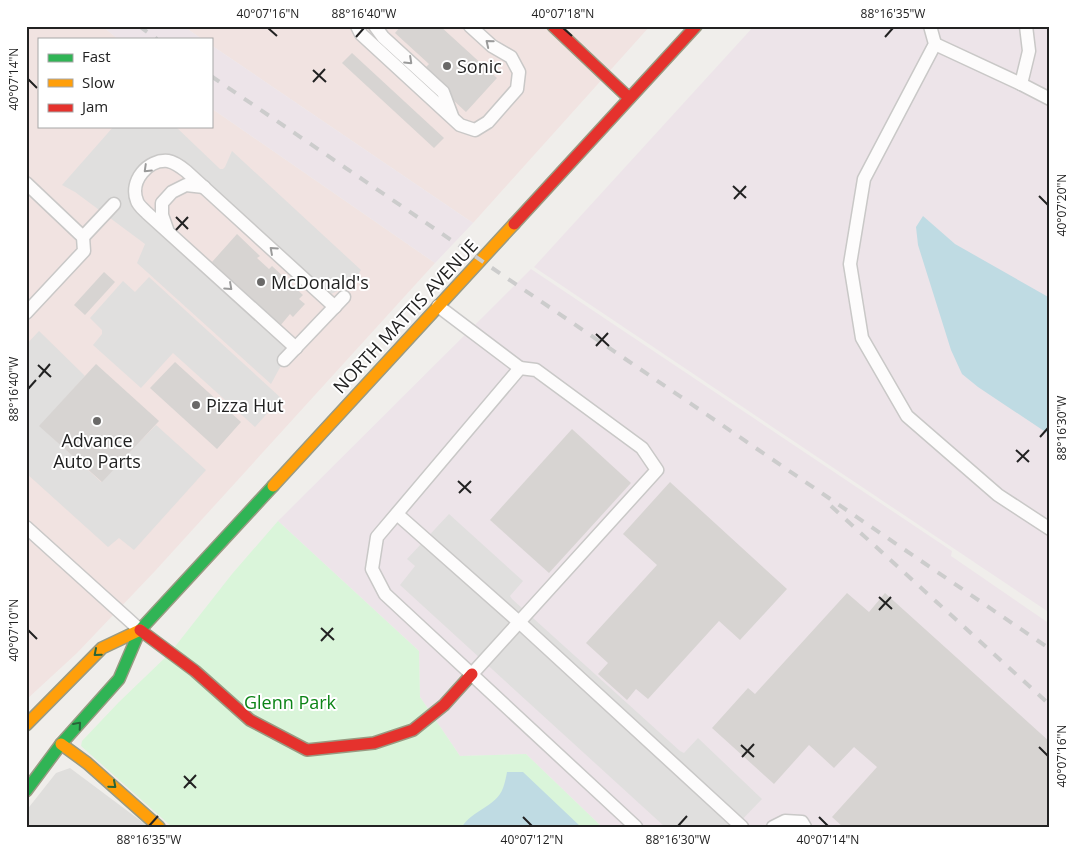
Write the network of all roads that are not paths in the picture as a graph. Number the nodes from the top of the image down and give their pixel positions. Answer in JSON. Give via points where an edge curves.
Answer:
{"nodes":[{"id":1,"x":357,"y":26,"type":"edge"},
{"id":2,"x":375,"y":26,"type":"edge"},
{"id":3,"x":470,"y":26,"type":"edge"},
{"id":4,"x":553,"y":26,"type":"edge"},
{"id":5,"x":696,"y":26,"type":"edge"},
{"id":6,"x":930,"y":26,"type":"edge"},
{"id":7,"x":1026,"y":26,"type":"edge"},
{"id":8,"x":935,"y":44,"type":"junction"},
{"id":9,"x":1021,"y":84,"type":"junction"},
{"id":10,"x":629,"y":98,"type":"junction"},
{"id":11,"x":1050,"y":99,"type":"edge"},
{"id":12,"x":453,"y":119,"type":"junction"},
{"id":13,"x":26,"y":183,"type":"edge"},
{"id":14,"x":204,"y":187,"type":"junction"},
{"id":15,"x":114,"y":204,"type":"dead end"},
{"id":16,"x":169,"y":233,"type":"junction"},
{"id":17,"x":83,"y":237,"type":"junction"},
{"id":18,"x":344,"y":297,"type":"dead end"},
{"id":19,"x":438,"y":306,"type":"junction"},
{"id":20,"x":335,"y":307,"type":"junction"},
{"id":21,"x":26,"y":313,"type":"edge"},
{"id":22,"x":296,"y":348,"type":"junction"},
{"id":23,"x":284,"y":360,"type":"dead end"},
{"id":24,"x":520,"y":368,"type":"junction"},
{"id":25,"x":397,"y":514,"type":"junction"},
{"id":26,"x":26,"y":527,"type":"edge"},
{"id":27,"x":1050,"y":529,"type":"edge"},
{"id":28,"x":519,"y":622,"type":"junction"},
{"id":29,"x":140,"y":630,"type":"junction"},
{"id":30,"x":472,"y":674,"type":"junction"},
{"id":31,"x":26,"y":726,"type":"edge"},
{"id":32,"x":61,"y":744,"type":"junction"},
{"id":33,"x":26,"y":791,"type":"edge"},
{"id":34,"x":159,"y":827,"type":"edge"},
{"id":35,"x":636,"y":827,"type":"edge"},
{"id":36,"x":742,"y":827,"type":"edge"},
{"id":37,"x":773,"y":827,"type":"edge"},
{"id":38,"x":805,"y":827,"type":"edge"}],
"edges":[{"from":1,"to":12,"type":"lane","via":[[361,34]]},
{"from":2,"to":12,"type":"lane","one_way":true,"via":[[442,92]]},
{"from":12,"to":3,"type":"lane","one_way":true,"via":[[475,130],[488,122],[517,89],[519,72],[511,57],[492,46]]},
{"from":4,"to":10,"type":"main road"},
{"from":5,"to":10,"type":"main road","name":"NORTH MATTIS AVENUE"},
{"from":6,"to":8,"type":"lane"},
{"from":7,"to":9,"type":"lane","via":[[1029,51]]},
{"from":8,"to":9,"type":"lane"},
{"from":8,"to":27,"type":"lane","via":[[864,179],[850,264],[862,338],[907,416],[998,495]]},
{"from":9,"to":11,"type":"lane"},
{"from":10,"to":19,"type":"main road","name":"NORTH MATTIS AVENUE"},
{"from":13,"to":17,"type":"lane"},
{"from":14,"to":16,"type":"lane","via":[[186,185],[172,192],[162,203],[162,215]]},
{"from":14,"to":16,"type":"lane","one_way":true,"via":[[170,161],[154,162],[142,172],[135,187],[137,202]]},
{"from":20,"to":14,"type":"lane","one_way":true},
{"from":15,"to":17,"type":"lane"},
{"from":16,"to":22,"type":"lane","one_way":true},
{"from":17,"to":21,"type":"lane","via":[[84,251]]},
{"from":18,"to":20,"type":"lane"},
{"from":19,"to":24,"type":"lane"},
{"from":19,"to":29,"type":"main road","name":"NORTH MATTIS AVENUE"},
{"from":20,"to":22,"type":"lane"},
{"from":22,"to":23,"type":"lane"},
{"from":24,"to":25,"type":"lane"},
{"from":24,"to":28,"type":"lane","via":[[536,370],[642,448],[657,470]]},
{"from":25,"to":28,"type":"lane"},
{"from":25,"to":30,"type":"lane","via":[[377,537],[372,569],[385,594]]},
{"from":26,"to":29,"type":"lane"},
{"from":28,"to":30,"type":"lane"},
{"from":28,"to":36,"type":"lane"},
{"from":29,"to":30,"type":"main road","via":[[250,720],[307,750],[374,743],[413,730],[444,705]]},
{"from":29,"to":31,"type":"main road","name":"NORTH MATTIS AVENUE","one_way":true,"via":[[102,648]]},
{"from":32,"to":29,"type":"main road","name":"NORTH MATTIS AVENUE","one_way":true,"via":[[119,679]]},
{"from":30,"to":35,"type":"lane"},
{"from":32,"to":33,"type":"main road","name":"NORTH MATTIS AVENUE"},
{"from":32,"to":34,"type":"main road","one_way":true},
{"from":37,"to":38,"type":"lane","via":[[785,821],[802,822]]}]}
